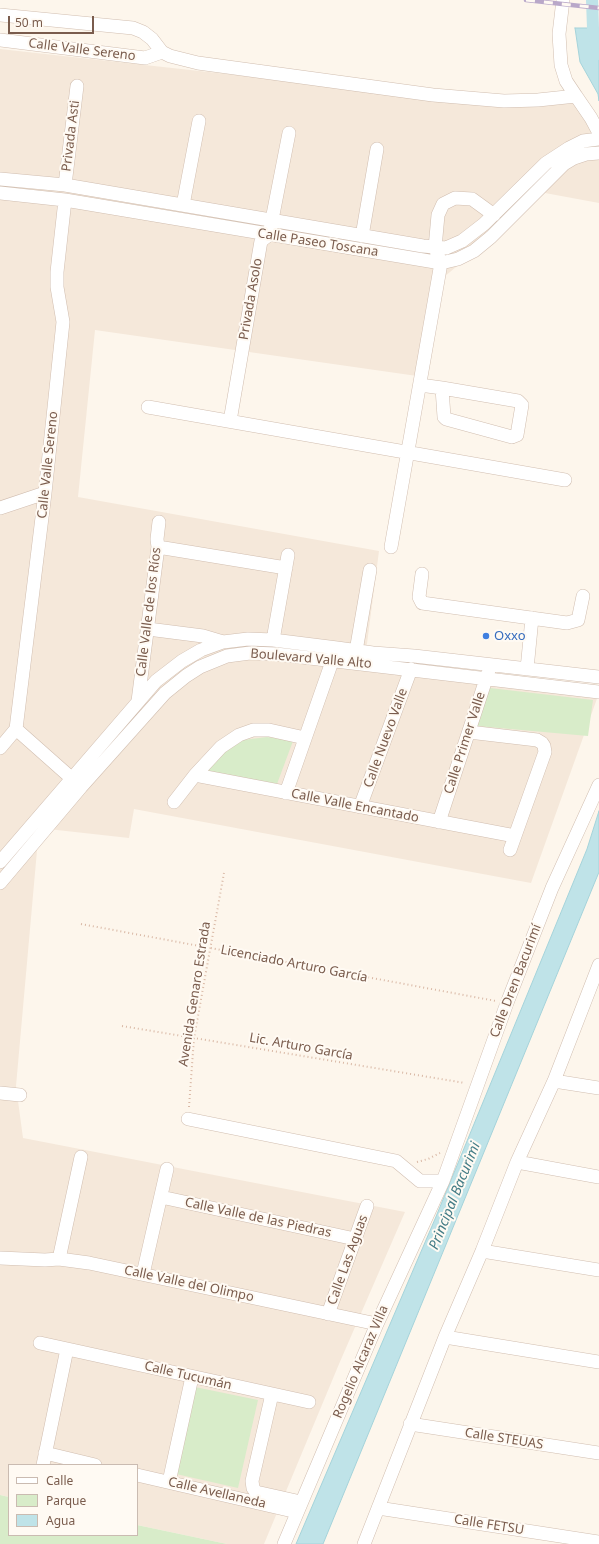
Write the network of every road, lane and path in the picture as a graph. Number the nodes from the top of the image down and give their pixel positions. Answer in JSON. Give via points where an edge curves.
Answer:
{"nodes":[{"id":1,"x":563,"y":0,"type":"edge"},
{"id":2,"x":0,"y":15,"type":"edge"},
{"id":3,"x":0,"y":40,"type":"edge"},
{"id":4,"x":162,"y":52,"type":"junction"},
{"id":5,"x":77,"y":86,"type":"dead end"},
{"id":6,"x":576,"y":96,"type":"junction"},
{"id":7,"x":200,"y":121,"type":"dead end"},
{"id":8,"x":289,"y":133,"type":"dead end"},
{"id":9,"x":599,"y":133,"type":"edge"},
{"id":10,"x":599,"y":139,"type":"edge"},
{"id":11,"x":377,"y":149,"type":"dead end"},
{"id":12,"x":599,"y":153,"type":"edge"},
{"id":13,"x":550,"y":169,"type":"junction"},
{"id":14,"x":0,"y":179,"type":"edge"},
{"id":15,"x":65,"y":186,"type":"junction"},
{"id":16,"x":0,"y":193,"type":"edge"},
{"id":17,"x":65,"y":200,"type":"junction"},
{"id":18,"x":183,"y":205,"type":"junction"},
{"id":19,"x":494,"y":215,"type":"junction"},
{"id":20,"x":271,"y":220,"type":"junction"},
{"id":21,"x":484,"y":224,"type":"junction"},
{"id":22,"x":269,"y":235,"type":"junction"},
{"id":23,"x":362,"y":236,"type":"junction"},
{"id":24,"x":491,"y":237,"type":"junction"},
{"id":25,"x":435,"y":248,"type":"junction"},
{"id":26,"x":442,"y":263,"type":"junction"},
{"id":27,"x":420,"y":385,"type":"junction"},
{"id":28,"x":442,"y":388,"type":"junction"},
{"id":29,"x":148,"y":407,"type":"dead end"},
{"id":30,"x":230,"y":421,"type":"junction"},
{"id":31,"x":408,"y":452,"type":"junction"},
{"id":32,"x":565,"y":480,"type":"dead end"},
{"id":33,"x":45,"y":493,"type":"junction"},
{"id":34,"x":0,"y":508,"type":"edge"},
{"id":35,"x":159,"y":522,"type":"dead end"},
{"id":36,"x":158,"y":547,"type":"junction"},
{"id":37,"x":392,"y":547,"type":"dead end"},
{"id":38,"x":370,"y":570,"type":"dead end"},
{"id":39,"x":422,"y":574,"type":"dead end"},
{"id":40,"x":583,"y":596,"type":"dead end"},
{"id":41,"x":532,"y":618,"type":"junction"},
{"id":42,"x":148,"y":630,"type":"junction"},
{"id":43,"x":274,"y":640,"type":"junction"},
{"id":44,"x":223,"y":642,"type":"junction"},
{"id":45,"x":337,"y":648,"type":"junction"},
{"id":46,"x":356,"y":651,"type":"junction"},
{"id":47,"x":333,"y":661,"type":"junction"},
{"id":48,"x":491,"y":665,"type":"junction"},
{"id":49,"x":411,"y":669,"type":"junction"},
{"id":50,"x":527,"y":669,"type":"junction"},
{"id":51,"x":599,"y":677,"type":"edge"},
{"id":52,"x":486,"y":679,"type":"junction"},
{"id":53,"x":599,"y":692,"type":"edge"},
{"id":54,"x":138,"y":701,"type":"junction"},
{"id":55,"x":16,"y":729,"type":"junction"},
{"id":56,"x":469,"y":732,"type":"junction"},
{"id":57,"x":306,"y":738,"type":"junction"},
{"id":58,"x":0,"y":748,"type":"edge"},
{"id":59,"x":195,"y":776,"type":"junction"},
{"id":60,"x":76,"y":782,"type":"junction"},
{"id":61,"x":599,"y":785,"type":"edge"},
{"id":62,"x":286,"y":793,"type":"junction"},
{"id":63,"x":174,"y":802,"type":"dead end"},
{"id":64,"x":360,"y":807,"type":"junction"},
{"id":65,"x":439,"y":822,"type":"junction"},
{"id":66,"x":515,"y":836,"type":"junction"},
{"id":67,"x":510,"y":850,"type":"dead end"},
{"id":68,"x":0,"y":862,"type":"edge"},
{"id":69,"x":224,"y":873,"type":"dead end"},
{"id":70,"x":0,"y":883,"type":"edge"},
{"id":71,"x":81,"y":924,"type":"dead end"},
{"id":72,"x":210,"y":948,"type":"junction"},
{"id":73,"x":599,"y":965,"type":"edge"},
{"id":74,"x":593,"y":999,"type":"edge"},
{"id":75,"x":507,"y":1004,"type":"junction"},
{"id":76,"x":122,"y":1026,"type":"dead end"},
{"id":77,"x":194,"y":1038,"type":"junction"},
{"id":78,"x":554,"y":1081,"type":"junction"},
{"id":79,"x":478,"y":1086,"type":"junction"},
{"id":80,"x":599,"y":1088,"type":"edge"},
{"id":81,"x":0,"y":1093,"type":"edge"},
{"id":82,"x":20,"y":1095,"type":"dead end"},
{"id":83,"x":188,"y":1119,"type":"joint"},
{"id":84,"x":457,"y":1144,"type":"junction"},
{"id":85,"x":81,"y":1157,"type":"dead end"},
{"id":86,"x":417,"y":1162,"type":"dead end"},
{"id":87,"x":517,"y":1162,"type":"junction"},
{"id":88,"x":167,"y":1169,"type":"dead end"},
{"id":89,"x":599,"y":1177,"type":"edge"},
{"id":90,"x":420,"y":1181,"type":"junction"},
{"id":91,"x":443,"y":1181,"type":"junction"},
{"id":92,"x":161,"y":1197,"type":"junction"},
{"id":93,"x":433,"y":1204,"type":"junction"},
{"id":94,"x":368,"y":1206,"type":"dead end"},
{"id":95,"x":356,"y":1239,"type":"junction"},
{"id":96,"x":482,"y":1251,"type":"junction"},
{"id":97,"x":0,"y":1258,"type":"edge"},
{"id":98,"x":60,"y":1259,"type":"junction"},
{"id":99,"x":599,"y":1270,"type":"edge"},
{"id":100,"x":143,"y":1274,"type":"junction"},
{"id":101,"x":328,"y":1314,"type":"junction"},
{"id":102,"x":376,"y":1324,"type":"junction"},
{"id":103,"x":445,"y":1336,"type":"junction"},
{"id":104,"x":40,"y":1343,"type":"dead end"},
{"id":105,"x":68,"y":1348,"type":"junction"},
{"id":106,"x":599,"y":1362,"type":"edge"},
{"id":107,"x":192,"y":1377,"type":"junction"},
{"id":108,"x":272,"y":1394,"type":"junction"},
{"id":109,"x":309,"y":1402,"type":"dead end"},
{"id":110,"x":410,"y":1424,"type":"junction"},
{"id":111,"x":599,"y":1453,"type":"edge"},
{"id":112,"x":44,"y":1459,"type":"edge"},
{"id":113,"x":86,"y":1464,"type":"edge"},
{"id":114,"x":138,"y":1475,"type":"edge"},
{"id":115,"x":169,"y":1482,"type":"junction"},
{"id":116,"x":299,"y":1507,"type":"junction"},
{"id":117,"x":378,"y":1508,"type":"junction"},
{"id":118,"x":599,"y":1542,"type":"edge"},
{"id":119,"x":284,"y":1544,"type":"edge"},
{"id":120,"x":364,"y":1544,"type":"edge"}],
"edges":[{"from":1,"to":6,"type":"street","via":[[559,34],[561,65],[566,81]]},
{"from":2,"to":4,"type":"street","via":[[133,28],[152,39]]},
{"from":3,"to":4,"type":"street","name":"Calle Valle Sereno","via":[[145,58]]},
{"from":4,"to":6,"type":"street","via":[[198,63],[433,95],[504,101]]},
{"from":5,"to":15,"type":"street","name":"Privada Asti"},
{"from":6,"to":9,"type":"street"},
{"from":7,"to":18,"type":"street"},
{"from":8,"to":20,"type":"street","name":"Privada Asolo"},
{"from":10,"to":13,"type":"street","name":"Calle Paseo Toscana","via":[[583,141],[569,148]]},
{"from":11,"to":23,"type":"street"},
{"from":12,"to":13,"type":"street","name":"Calle Paseo Toscana","via":[[586,154]]},
{"from":13,"to":19,"type":"street","name":"Calle Paseo Toscana"},
{"from":13,"to":24,"type":"street","name":"Calle Paseo Toscana"},
{"from":14,"to":15,"type":"street","name":"Calle Paseo Toscana"},
{"from":15,"to":18,"type":"street","name":"Calle Paseo Toscana"},
{"from":16,"to":17,"type":"street","name":"Calle Paseo Toscana"},
{"from":17,"to":22,"type":"street","name":"Calle Paseo Toscana"},
{"from":17,"to":33,"type":"street","name":"Calle Valle Sereno","via":[[57,272],[63,322]]},
{"from":18,"to":20,"type":"street","name":"Calle Paseo Toscana"},
{"from":19,"to":21,"type":"street","name":"Calle Paseo Toscana"},
{"from":19,"to":25,"type":"street","via":[[472,199],[454,198],[443,204],[438,215]]},
{"from":20,"to":22,"type":"street","name":"Privada Asolo"},
{"from":20,"to":23,"type":"street","name":"Calle Paseo Toscana"},
{"from":21,"to":24,"type":"street"},
{"from":21,"to":25,"type":"street","name":"Calle Paseo Toscana","via":[[455,245]]},
{"from":22,"to":26,"type":"street","name":"Calle Paseo Toscana"},
{"from":22,"to":30,"type":"street","name":"Privada Asolo","via":[[261,241]]},
{"from":23,"to":25,"type":"street","name":"Calle Paseo Toscana"},
{"from":24,"to":26,"type":"street","name":"Calle Paseo Toscana","via":[[474,251]]},
{"from":25,"to":26,"type":"street"},
{"from":26,"to":27,"type":"street"},
{"from":27,"to":28,"type":"street"},
{"from":27,"to":31,"type":"street"},
{"from":28,"to":28,"type":"street","via":[[520,402],[522,405],[517,435],[512,437],[446,419]]},
{"from":29,"to":30,"type":"street"},
{"from":30,"to":31,"type":"street"},
{"from":31,"to":32,"type":"street"},
{"from":31,"to":37,"type":"street"},
{"from":33,"to":34,"type":"street"},
{"from":33,"to":55,"type":"street","name":"Calle Valle Sereno"},
{"from":35,"to":36,"type":"street","name":"Calle Valle de los Ríos"},
{"from":36,"to":42,"type":"street","name":"Calle Valle de los Ríos"},
{"from":36,"to":43,"type":"street","via":[[287,562]]},
{"from":38,"to":46,"type":"street"},
{"from":39,"to":41,"type":"street","via":[[419,597],[422,603]]},
{"from":40,"to":41,"type":"street","via":[[578,620],[567,623]]},
{"from":41,"to":50,"type":"street"},
{"from":42,"to":44,"type":"street","via":[[203,636]]},
{"from":42,"to":54,"type":"street","name":"Calle Valle de los Ríos"},
{"from":43,"to":44,"type":"street","name":"Boulevard Valle Alto","via":[[248,639]]},
{"from":43,"to":45,"type":"street","name":"Boulevard Valle Alto"},
{"from":44,"to":54,"type":"street","name":"Boulevard Valle Alto","via":[[182,661],[156,681]]},
{"from":45,"to":46,"type":"street","name":"Boulevard Valle Alto"},
{"from":45,"to":47,"type":"street"},
{"from":46,"to":48,"type":"street","name":"Boulevard Valle Alto"},
{"from":47,"to":49,"type":"street","name":"Boulevard Valle Alto"},
{"from":47,"to":57,"type":"street"},
{"from":47,"to":60,"type":"street","name":"Boulevard Valle Alto","via":[[250,653],[227,656],[200,667],[165,693]]},
{"from":48,"to":50,"type":"street","name":"Boulevard Valle Alto"},
{"from":48,"to":52,"type":"street","name":"Calle Primer Valle"},
{"from":49,"to":52,"type":"street","name":"Boulevard Valle Alto"},
{"from":49,"to":64,"type":"street","name":"Calle Nuevo Valle"},
{"from":50,"to":51,"type":"street","name":"Boulevard Valle Alto"},
{"from":52,"to":53,"type":"street","name":"Boulevard Valle Alto"},
{"from":52,"to":56,"type":"street","name":"Calle Primer Valle"},
{"from":54,"to":60,"type":"street","name":"Boulevard Valle Alto"},
{"from":55,"to":58,"type":"street"},
{"from":55,"to":60,"type":"street"},
{"from":56,"to":65,"type":"street","name":"Calle Primer Valle"},
{"from":56,"to":66,"type":"street","via":[[537,740],[544,746],[545,752]]},
{"from":57,"to":59,"type":"street","via":[[269,730],[253,730],[239,735],[221,748]]},
{"from":57,"to":62,"type":"street"},
{"from":59,"to":62,"type":"street","name":"Calle Valle Encantado"},
{"from":59,"to":63,"type":"street"},
{"from":60,"to":68,"type":"street","name":"Boulevard Valle Alto","via":[[48,807]]},
{"from":60,"to":70,"type":"street","name":"Boulevard Valle Alto"},
{"from":61,"to":75,"type":"street","name":"Calle Dren Bacurimí","via":[[552,888]]},
{"from":62,"to":64,"type":"street","name":"Calle Valle Encantado"},
{"from":64,"to":65,"type":"street","name":"Calle Valle Encantado"},
{"from":65,"to":66,"type":"street","name":"Calle Valle Encantado"},
{"from":66,"to":67,"type":"street"},
{"from":69,"to":72,"type":"path","name":"Avenida Genaro Estrada"},
{"from":71,"to":72,"type":"path","name":"Licenciado Arturo García"},
{"from":72,"to":75,"type":"path","name":"Licenciado Arturo García"},
{"from":72,"to":77,"type":"path","name":"Avenida Genaro Estrada"},
{"from":73,"to":74,"type":"street"},
{"from":74,"to":78,"type":"street"},
{"from":75,"to":79,"type":"street","name":"Calle Dren Bacurimí"},
{"from":76,"to":77,"type":"path","name":"Lic. Arturo García"},
{"from":77,"to":79,"type":"path","name":"Lic. Arturo García"},
{"from":77,"to":83,"type":"path","name":"Avenida Genaro Estrada"},
{"from":78,"to":80,"type":"street"},
{"from":78,"to":87,"type":"street"},
{"from":79,"to":84,"type":"street","name":"Calle Dren Bacurimí"},
{"from":81,"to":82,"type":"street"},
{"from":83,"to":90,"type":"street","via":[[396,1161]]},
{"from":84,"to":86,"type":"path"},
{"from":84,"to":91,"type":"street","name":"Calle Dren Bacurimí"},
{"from":85,"to":98,"type":"street"},
{"from":87,"to":89,"type":"street"},
{"from":87,"to":96,"type":"street"},
{"from":88,"to":92,"type":"street"},
{"from":90,"to":91,"type":"street"},
{"from":90,"to":93,"type":"street"},
{"from":91,"to":93,"type":"street","name":"Rogelio Alcaraz Villa"},
{"from":92,"to":95,"type":"street","name":"Calle Valle de las Piedras"},
{"from":92,"to":100,"type":"street"},
{"from":93,"to":102,"type":"street","name":"Rogelio Alcaraz Villa"},
{"from":94,"to":95,"type":"street","name":"Calle Las Aguas"},
{"from":95,"to":101,"type":"street","name":"Calle Las Aguas"},
{"from":96,"to":99,"type":"street"},
{"from":96,"to":103,"type":"street"},
{"from":97,"to":98,"type":"street","name":"Calle Valle del Olimpo"},
{"from":98,"to":100,"type":"street","name":"Calle Valle del Olimpo"},
{"from":100,"to":101,"type":"street","name":"Calle Valle del Olimpo"},
{"from":101,"to":102,"type":"street","name":"Calle Valle del Olimpo"},
{"from":102,"to":116,"type":"street","name":"Rogelio Alcaraz Villa"},
{"from":103,"to":106,"type":"street"},
{"from":103,"to":110,"type":"street"},
{"from":104,"to":105,"type":"street","name":"Calle Tucumán"},
{"from":105,"to":107,"type":"street","name":"Calle Tucumán"},
{"from":105,"to":112,"type":"street"},
{"from":107,"to":108,"type":"street","name":"Calle Tucumán"},
{"from":107,"to":115,"type":"street"},
{"from":108,"to":109,"type":"street","name":"Calle Tucumán"},
{"from":108,"to":116,"type":"street","name":"Calle Avellaneda","via":[[252,1485],[256,1492]]},
{"from":110,"to":111,"type":"street","name":"Calle STEUAS"},
{"from":110,"to":117,"type":"street"},
{"from":112,"to":113,"type":"street"},
{"from":114,"to":115,"type":"street","name":"Calle Avellaneda"},
{"from":115,"to":116,"type":"street","name":"Calle Avellaneda"},
{"from":116,"to":119,"type":"street","name":"Rogelio Alcaraz Villa"},
{"from":117,"to":118,"type":"street","name":"Calle FETSU"},
{"from":117,"to":120,"type":"street"}]}
